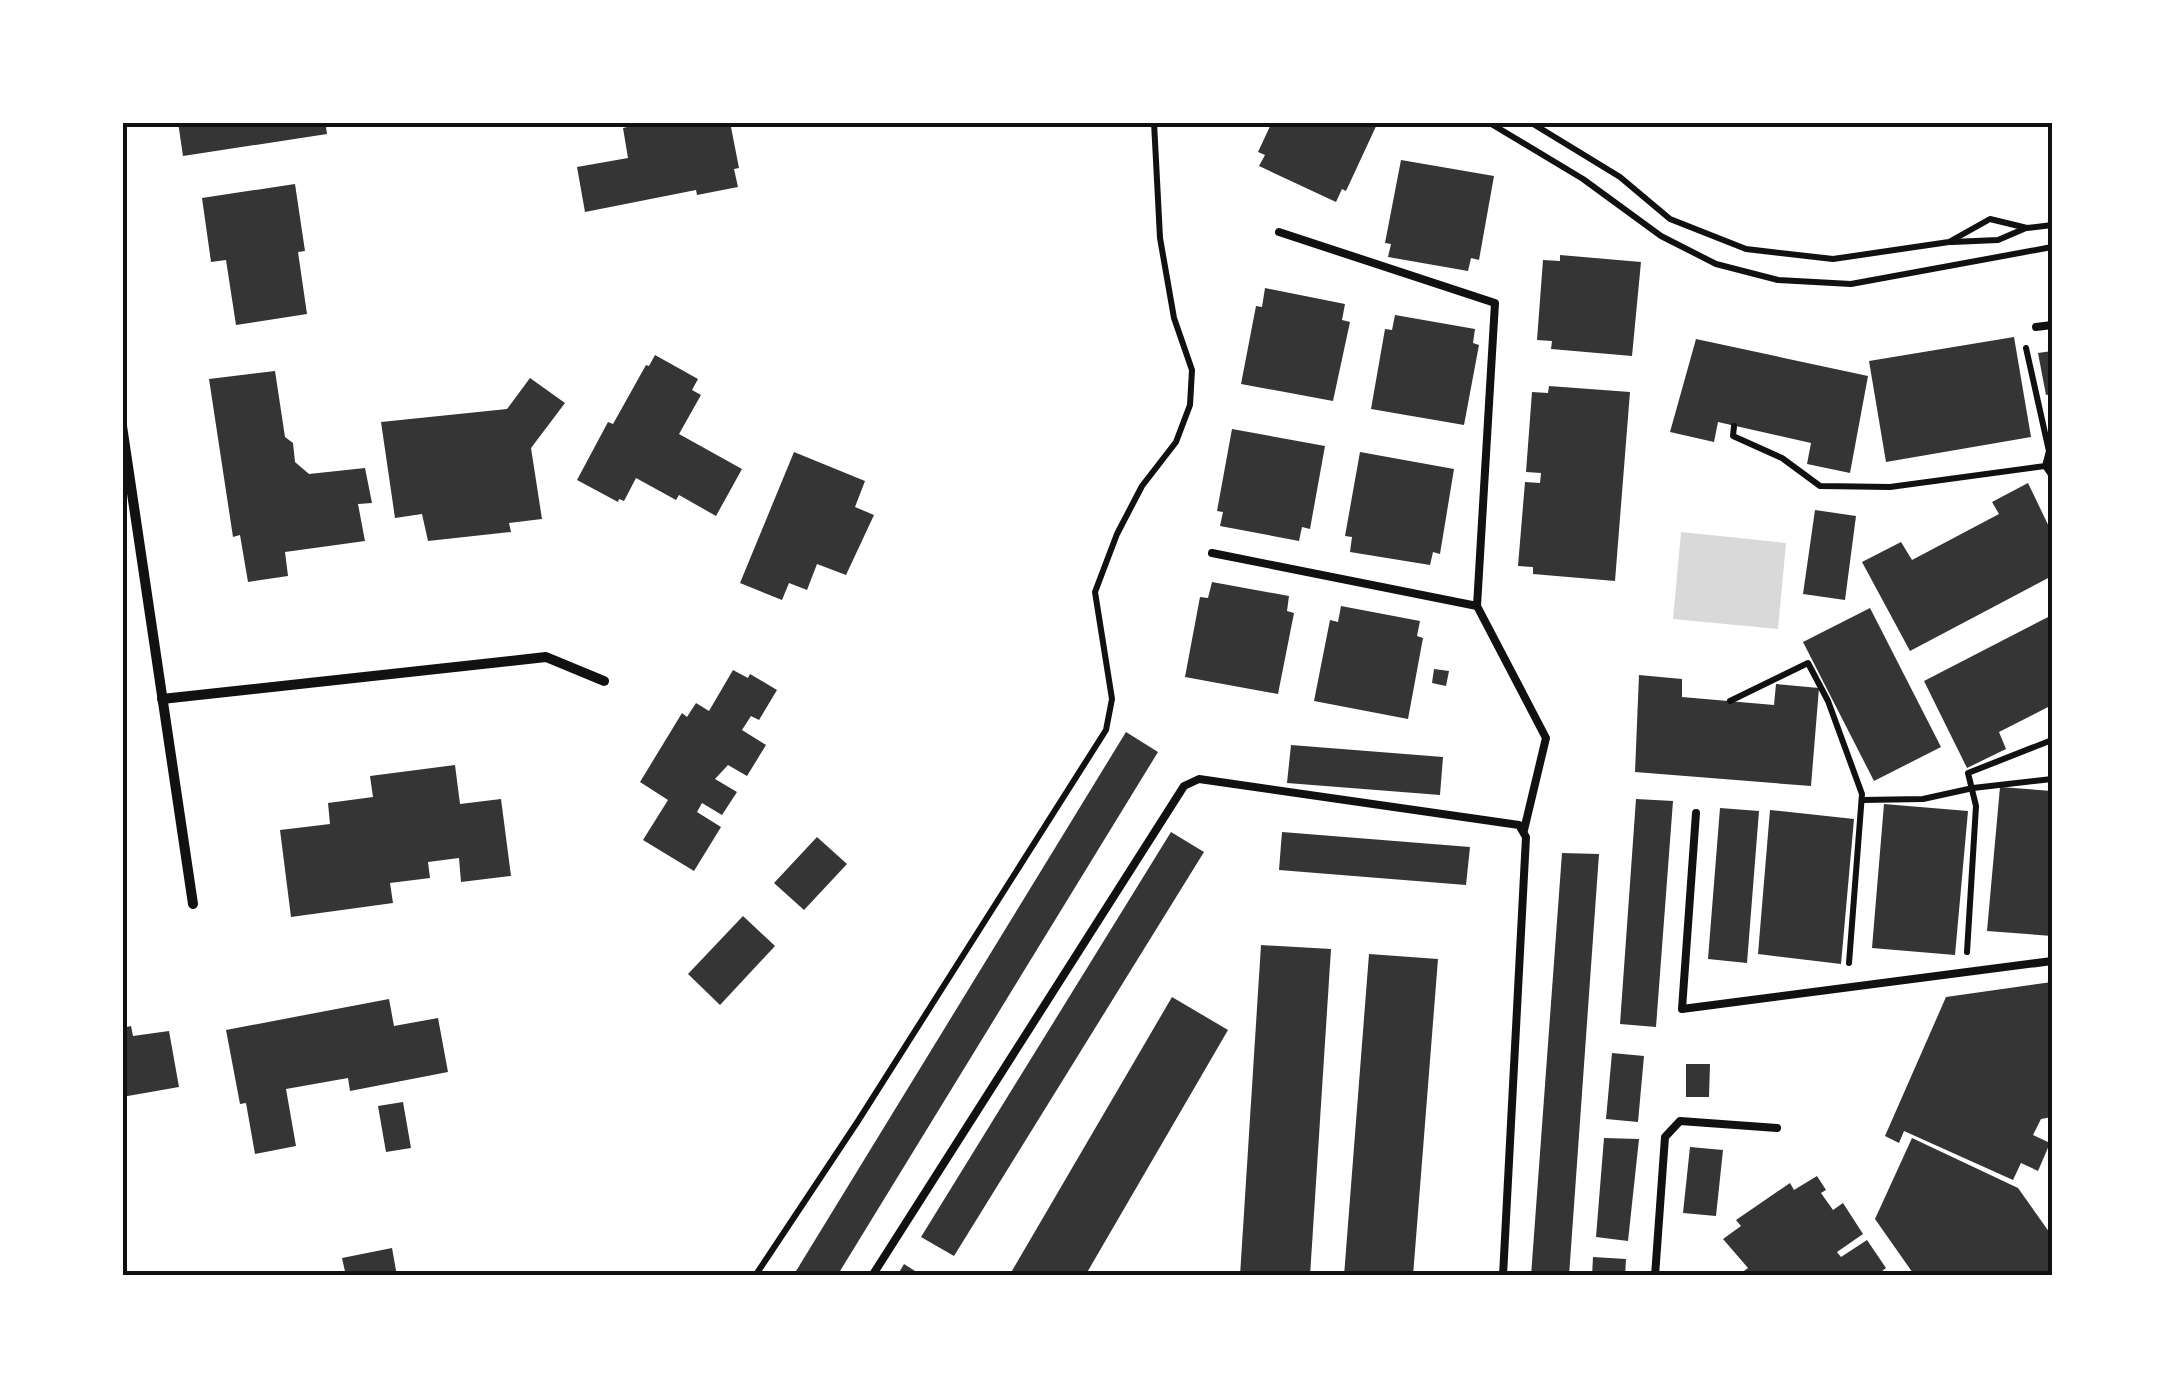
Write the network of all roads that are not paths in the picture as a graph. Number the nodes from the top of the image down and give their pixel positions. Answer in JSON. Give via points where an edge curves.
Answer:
{"nodes":[{"id":1,"x":1279,"y":232,"type":"dead end"},
{"id":2,"x":2052,"y":325,"type":"edge"},
{"id":3,"x":2036,"y":327,"type":"road end"},
{"id":4,"x":122,"y":426,"type":"edge"},
{"id":5,"x":1212,"y":553,"type":"dead end"},
{"id":6,"x":1477,"y":606,"type":"junction"},
{"id":7,"x":604,"y":681,"type":"dead end"},
{"id":8,"x":162,"y":698,"type":"junction"},
{"id":9,"x":1696,"y":814,"type":"dead end"},
{"id":10,"x":1524,"y":830,"type":"junction"},
{"id":11,"x":192,"y":904,"type":"dead end"},
{"id":12,"x":2052,"y":962,"type":"edge"},
{"id":13,"x":1777,"y":1128,"type":"dead end"},
{"id":14,"x":872,"y":1276,"type":"edge"},
{"id":15,"x":1503,"y":1276,"type":"edge"},
{"id":16,"x":1655,"y":1276,"type":"edge"}],
"edges":[{"from":1,"to":6,"type":"lane","via":[[1495,303]]},
{"from":2,"to":3,"type":"lane"},
{"from":4,"to":8,"type":"street"},
{"from":5,"to":6,"type":"lane"},
{"from":6,"to":10,"type":"lane","via":[[1546,738]]},
{"from":7,"to":8,"type":"street","via":[[546,656]]},
{"from":8,"to":11,"type":"street"},
{"from":9,"to":12,"type":"lane","via":[[1682,1009]]},
{"from":10,"to":14,"type":"lane","via":[[1191,780]]},
{"from":10,"to":15,"type":"lane"},
{"from":13,"to":16,"type":"lane","via":[[1680,1120],[1665,1137]]}]}
